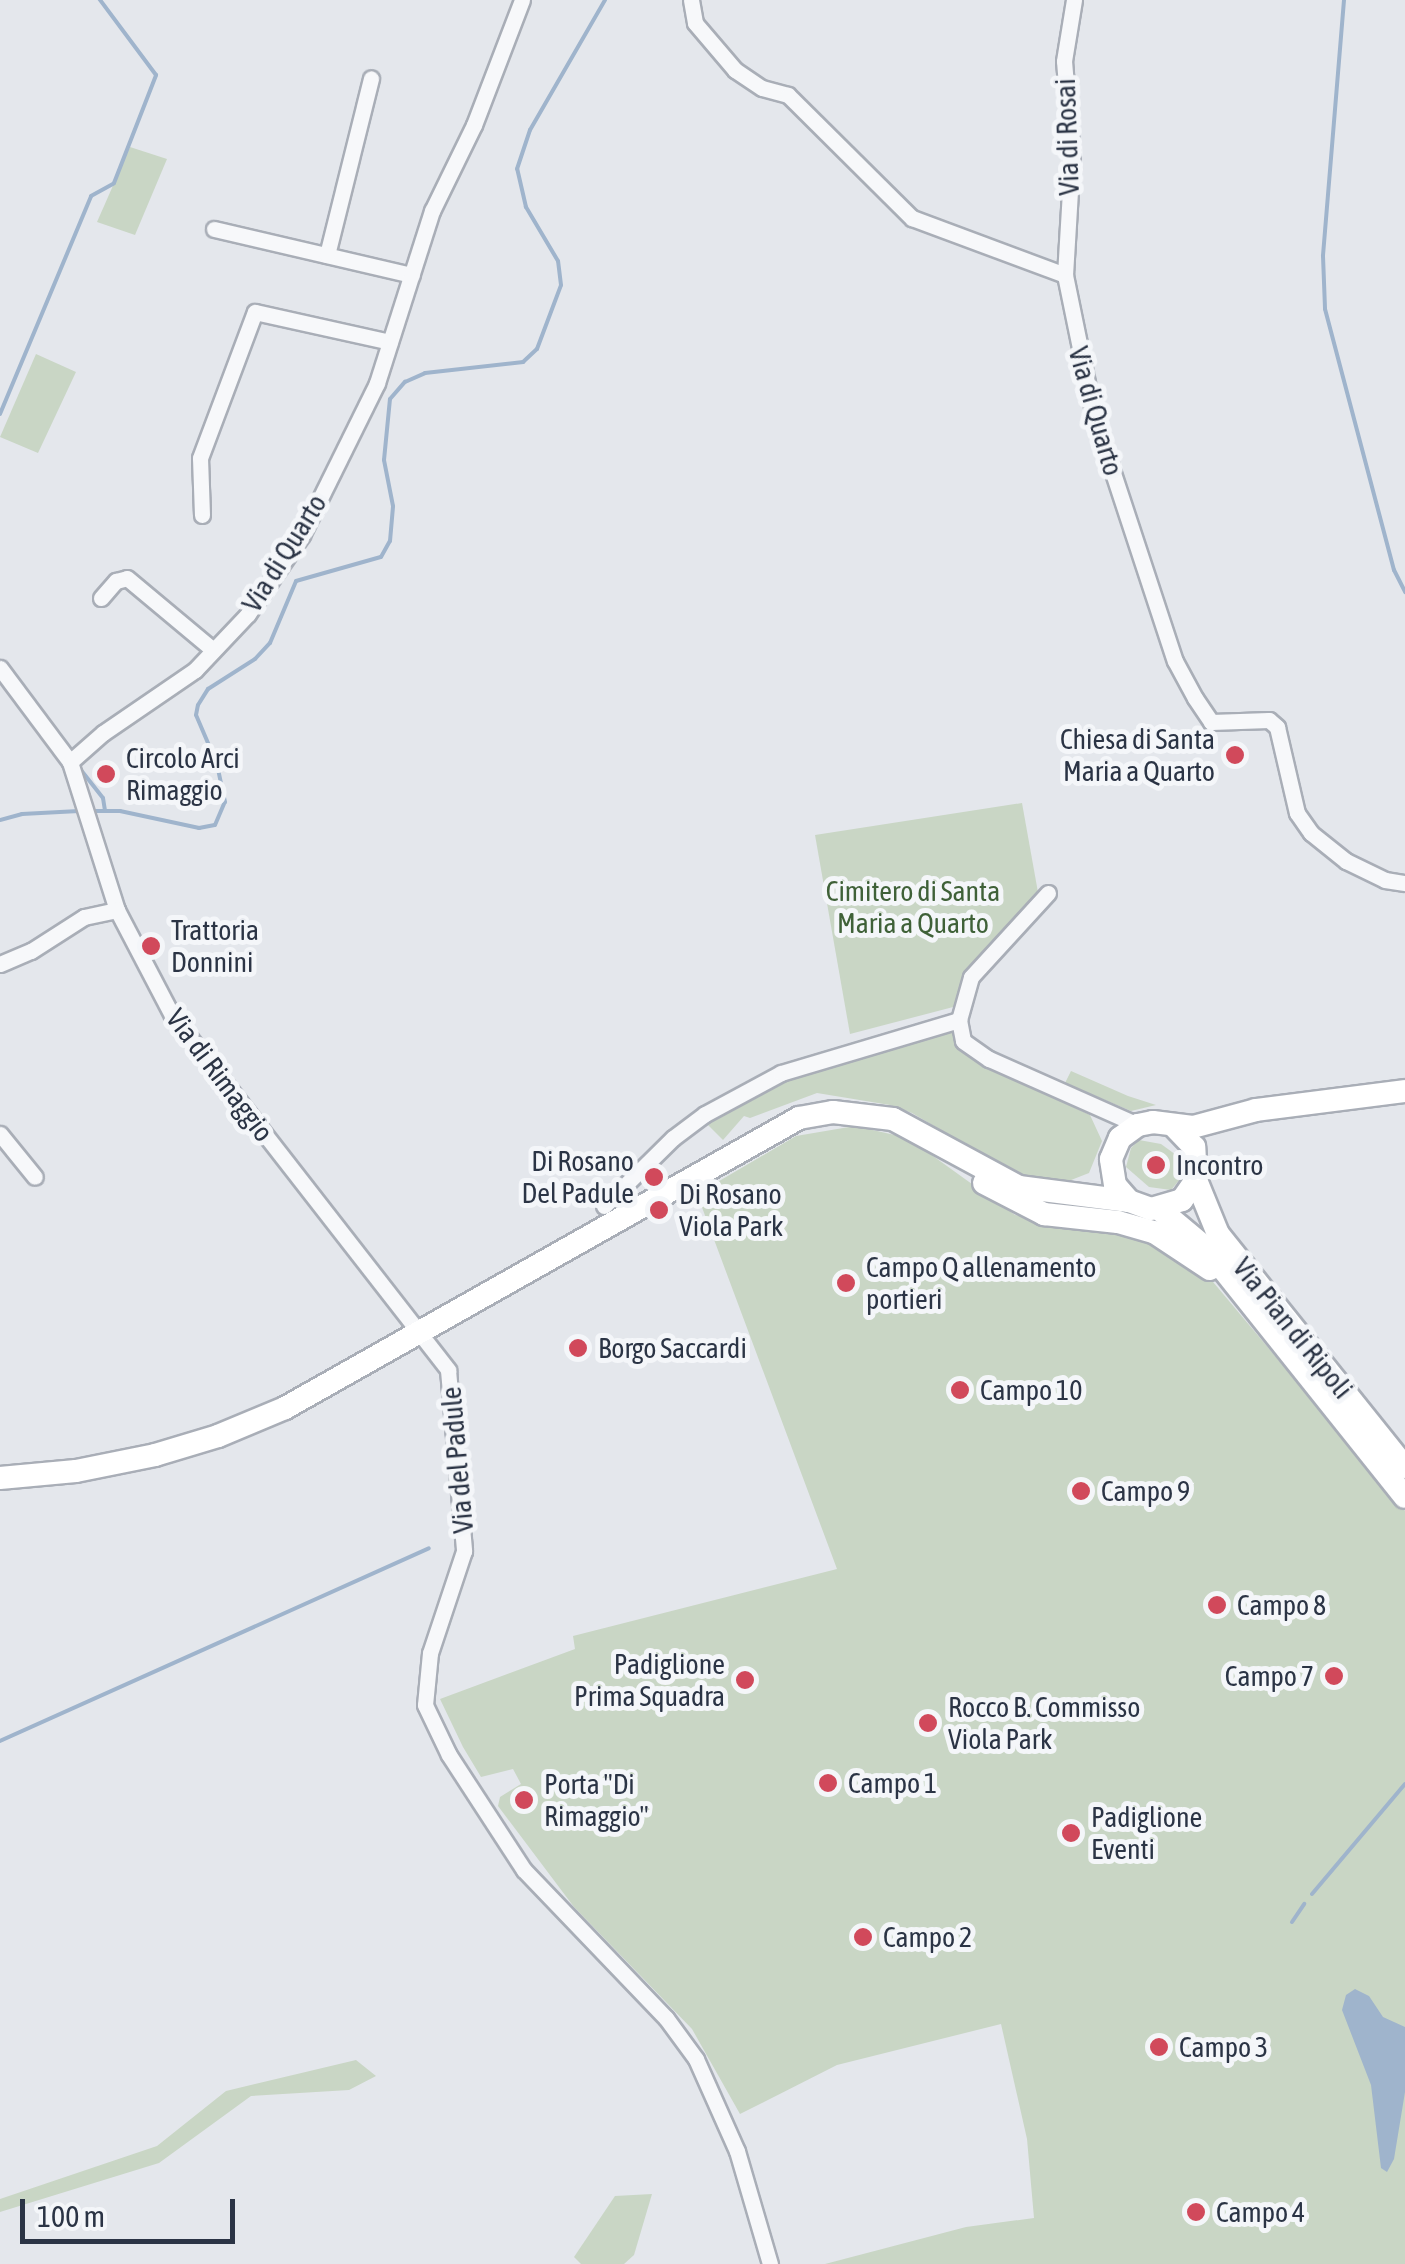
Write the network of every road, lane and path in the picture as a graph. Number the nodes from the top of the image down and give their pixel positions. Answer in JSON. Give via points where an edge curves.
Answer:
{"nodes":[{"id":1,"x":522,"y":0,"type":"edge"},
{"id":2,"x":691,"y":0,"type":"edge"},
{"id":3,"x":1074,"y":0,"type":"edge"},
{"id":4,"x":371,"y":78,"type":"dead end"},
{"id":5,"x":214,"y":229,"type":"dead end"},
{"id":6,"x":327,"y":256,"type":"junction"},
{"id":7,"x":412,"y":275,"type":"junction"},
{"id":8,"x":1065,"y":275,"type":"junction"},
{"id":9,"x":390,"y":342,"type":"junction"},
{"id":10,"x":202,"y":515,"type":"dead end"},
{"id":11,"x":101,"y":598,"type":"dead end"},
{"id":12,"x":214,"y":650,"type":"junction"},
{"id":13,"x":0,"y":668,"type":"edge"},
{"id":14,"x":70,"y":762,"type":"junction"},
{"id":15,"x":1405,"y":883,"type":"edge"},
{"id":16,"x":1048,"y":893,"type":"dead end"},
{"id":17,"x":117,"y":910,"type":"junction"},
{"id":18,"x":0,"y":964,"type":"edge"},
{"id":19,"x":960,"y":1018,"type":"junction"},
{"id":20,"x":1405,"y":1091,"type":"edge"},
{"id":21,"x":1066,"y":1094,"type":"junction"},
{"id":22,"x":1233,"y":1119,"type":"junction"},
{"id":23,"x":1138,"y":1125,"type":"junction"},
{"id":24,"x":1175,"y":1126,"type":"junction"},
{"id":25,"x":0,"y":1134,"type":"edge"},
{"id":26,"x":949,"y":1149,"type":"junction"},
{"id":27,"x":1113,"y":1154,"type":"junction"},
{"id":28,"x":1197,"y":1154,"type":"junction"},
{"id":29,"x":35,"y":1177,"type":"dead end"},
{"id":30,"x":1196,"y":1180,"type":"junction"},
{"id":31,"x":1066,"y":1196,"type":"junction"},
{"id":32,"x":1129,"y":1201,"type":"junction"},
{"id":33,"x":604,"y":1206,"type":"dead end"},
{"id":34,"x":1159,"y":1209,"type":"junction"},
{"id":35,"x":1241,"y":1294,"type":"junction"},
{"id":36,"x":420,"y":1333,"type":"junction"},
{"id":37,"x":1405,"y":1467,"type":"edge"},
{"id":38,"x":0,"y":1478,"type":"edge"},
{"id":39,"x":1405,"y":1497,"type":"edge"},
{"id":40,"x":770,"y":2264,"type":"edge"}],
"edges":[{"from":1,"to":7,"type":"street","name":"Via di Quarto"},
{"from":2,"to":8,"type":"street","via":[[695,23],[735,70],[788,95],[912,218]]},
{"from":3,"to":8,"type":"street","name":"Via di Rosai","via":[[1064,61],[1072,158]]},
{"from":4,"to":6,"type":"street"},
{"from":5,"to":6,"type":"street"},
{"from":6,"to":7,"type":"street"},
{"from":7,"to":9,"type":"street","name":"Via di Quarto"},
{"from":8,"to":15,"type":"street","name":"Via di Quarto","via":[[1094,412],[1175,660],[1195,698],[1212,722],[1270,720],[1298,813],[1311,833],[1346,862]]},
{"from":9,"to":10,"type":"street","via":[[255,312],[200,458]]},
{"from":9,"to":12,"type":"street","name":"Via di Quarto","via":[[302,535],[248,614]]},
{"from":11,"to":12,"type":"street","via":[[127,578]]},
{"from":12,"to":14,"type":"street","name":"Via di Quarto","via":[[167,693]]},
{"from":13,"to":14,"type":"street","name":"Via di Rimaggio"},
{"from":14,"to":17,"type":"street","name":"Via di Rimaggio"},
{"from":16,"to":19,"type":"street","via":[[972,977]]},
{"from":17,"to":18,"type":"street","via":[[84,917]]},
{"from":17,"to":36,"type":"street","name":"Via di Rimaggio","via":[[172,1015]]},
{"from":19,"to":21,"type":"street","via":[[968,1047]]},
{"from":19,"to":33,"type":"street","via":[[781,1073],[689,1126]]},
{"from":20,"to":22,"type":"main road","via":[[1256,1110]]},
{"from":21,"to":23,"type":"street"},
{"from":21,"to":27,"type":"street","via":[[1102,1119]]},
{"from":22,"to":24,"type":"main road"},
{"from":22,"to":28,"type":"main road"},
{"from":23,"to":24,"type":"main road"},
{"from":23,"to":27,"type":"main road"},
{"from":24,"to":28,"type":"main road"},
{"from":25,"to":29,"type":"street"},
{"from":26,"to":31,"type":"main road","via":[[1019,1187]]},
{"from":26,"to":35,"type":"main road","name":"Via Pian di Ripoli","via":[[984,1184],[1014,1202],[1044,1214],[1154,1232]]},
{"from":26,"to":36,"type":"main road","via":[[881,1116],[833,1112],[798,1118]]},
{"from":27,"to":31,"type":"main road","via":[[1091,1182]]},
{"from":27,"to":32,"type":"main road","via":[[1115,1185]]},
{"from":28,"to":30,"type":"main road"},
{"from":30,"to":34,"type":"main road","via":[[1182,1200]]},
{"from":30,"to":37,"type":"main road","name":"Via Pian di Ripoli","via":[[1218,1234]]},
{"from":31,"to":32,"type":"main road"},
{"from":32,"to":34,"type":"main road"},
{"from":34,"to":35,"type":"main road","name":"Via Pian di Ripoli","via":[[1202,1243]]},
{"from":35,"to":39,"type":"main road","name":"Via Pian di Ripoli"},
{"from":36,"to":38,"type":"main road","via":[[285,1408],[218,1436],[104,1467]]},
{"from":36,"to":40,"type":"street","name":"Via del Padule","via":[[451,1378],[464,1540],[430,1653],[425,1705],[458,1770],[524,1870],[696,2058],[737,2150]]}]}
